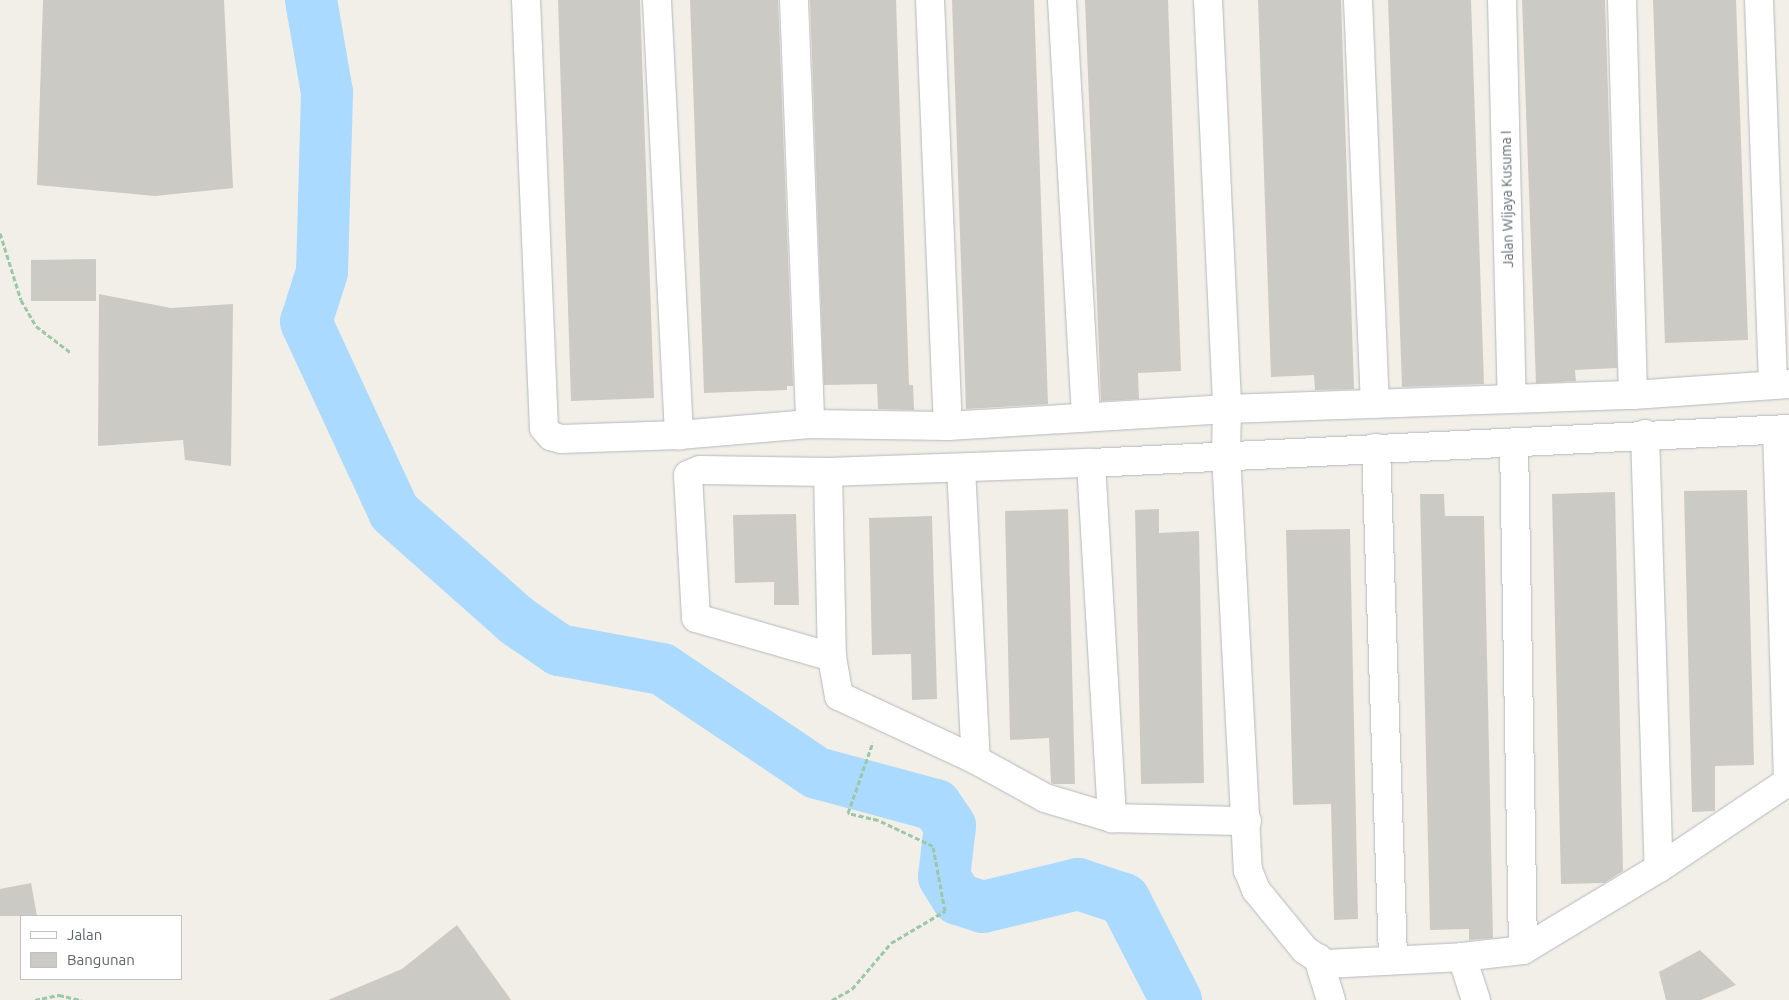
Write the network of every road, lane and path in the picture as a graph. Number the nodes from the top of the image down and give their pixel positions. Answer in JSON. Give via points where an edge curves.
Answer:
{"nodes":[{"id":1,"x":526,"y":0,"type":"edge"},
{"id":2,"x":657,"y":0,"type":"edge"},
{"id":3,"x":794,"y":0,"type":"edge"},
{"id":4,"x":930,"y":0,"type":"edge"},
{"id":5,"x":1062,"y":0,"type":"edge"},
{"id":6,"x":1208,"y":0,"type":"edge"},
{"id":7,"x":1358,"y":0,"type":"edge"},
{"id":8,"x":1502,"y":0,"type":"edge"},
{"id":9,"x":1622,"y":0,"type":"edge"},
{"id":10,"x":1759,"y":0,"type":"edge"},
{"id":11,"x":0,"y":233,"type":"edge"},
{"id":12,"x":70,"y":352,"type":"dead end"},
{"id":13,"x":1781,"y":385,"type":"edge"},
{"id":14,"x":1633,"y":395,"type":"junction"},
{"id":15,"x":1512,"y":398,"type":"junction"},
{"id":16,"x":1375,"y":404,"type":"junction"},
{"id":17,"x":1228,"y":409,"type":"junction"},
{"id":18,"x":1086,"y":417,"type":"junction"},
{"id":19,"x":810,"y":424,"type":"junction"},
{"id":20,"x":948,"y":426,"type":"junction"},
{"id":21,"x":1783,"y":429,"type":"edge"},
{"id":22,"x":679,"y":434,"type":"junction"},
{"id":23,"x":1646,"y":434,"type":"junction"},
{"id":24,"x":1514,"y":442,"type":"junction"},
{"id":25,"x":1376,"y":448,"type":"junction"},
{"id":26,"x":1226,"y":454,"type":"junction"},
{"id":27,"x":1092,"y":463,"type":"junction"},
{"id":28,"x":960,"y":468,"type":"junction"},
{"id":29,"x":828,"y":472,"type":"junction"},
{"id":30,"x":832,"y":657,"type":"junction"},
{"id":31,"x":976,"y":760,"type":"junction"},
{"id":32,"x":863,"y":766,"type":"dead end"},
{"id":33,"x":1788,"y":781,"type":"edge"},
{"id":34,"x":1112,"y":818,"type":"junction"},
{"id":35,"x":1248,"y":821,"type":"junction"},
{"id":36,"x":1659,"y":868,"type":"junction"},
{"id":37,"x":1523,"y":950,"type":"junction"},
{"id":38,"x":1462,"y":957,"type":"junction"},
{"id":39,"x":1318,"y":958,"type":"junction"},
{"id":40,"x":1393,"y":959,"type":"junction"},
{"id":41,"x":35,"y":1000,"type":"edge"},
{"id":42,"x":81,"y":1000,"type":"edge"},
{"id":43,"x":832,"y":1000,"type":"edge"},
{"id":44,"x":1331,"y":1000,"type":"edge"},
{"id":45,"x":1476,"y":1000,"type":"edge"}],
"edges":[{"from":1,"to":22,"type":"street","via":[[544,428],[551,436],[561,439]]},
{"from":2,"to":22,"type":"street"},
{"from":3,"to":19,"type":"street"},
{"from":4,"to":20,"type":"street"},
{"from":5,"to":18,"type":"street"},
{"from":6,"to":17,"type":"street"},
{"from":7,"to":16,"type":"street"},
{"from":8,"to":15,"type":"street","name":"Jalan Wijaya Kusuma I"},
{"from":9,"to":14,"type":"street"},
{"from":10,"to":13,"type":"street"},
{"from":11,"to":12,"type":"path","via":[[21,300],[36,326]]},
{"from":13,"to":14,"type":"street"},
{"from":14,"to":15,"type":"street"},
{"from":15,"to":16,"type":"street"},
{"from":16,"to":17,"type":"street"},
{"from":17,"to":18,"type":"street"},
{"from":17,"to":26,"type":"street"},
{"from":18,"to":20,"type":"street"},
{"from":19,"to":20,"type":"street"},
{"from":19,"to":22,"type":"street"},
{"from":21,"to":23,"type":"street"},
{"from":21,"to":33,"type":"street"},
{"from":23,"to":24,"type":"street"},
{"from":23,"to":36,"type":"street"},
{"from":24,"to":25,"type":"street"},
{"from":24,"to":37,"type":"street"},
{"from":25,"to":26,"type":"street"},
{"from":25,"to":40,"type":"street"},
{"from":26,"to":27,"type":"street"},
{"from":26,"to":35,"type":"street"},
{"from":27,"to":28,"type":"street"},
{"from":27,"to":34,"type":"street"},
{"from":28,"to":29,"type":"street"},
{"from":28,"to":31,"type":"street"},
{"from":29,"to":30,"type":"street"},
{"from":29,"to":30,"type":"street","via":[[700,470],[688,475],[688,488],[696,618]]},
{"from":30,"to":31,"type":"street","via":[[839,696]]},
{"from":31,"to":34,"type":"street","via":[[1045,798]]},
{"from":32,"to":43,"type":"path","via":[[848,813],[878,820],[933,846],[945,911],[891,943],[852,989]]},
{"from":33,"to":36,"type":"street"},
{"from":34,"to":35,"type":"street"},
{"from":35,"to":39,"type":"street","via":[[1248,870],[1256,890],[1305,950]]},
{"from":36,"to":37,"type":"street"},
{"from":37,"to":38,"type":"street"},
{"from":38,"to":40,"type":"street"},
{"from":38,"to":45,"type":"street"},
{"from":39,"to":40,"type":"street","via":[[1326,964]]},
{"from":39,"to":44,"type":"street"},
{"from":41,"to":42,"type":"path","via":[[59,995]]}]}
